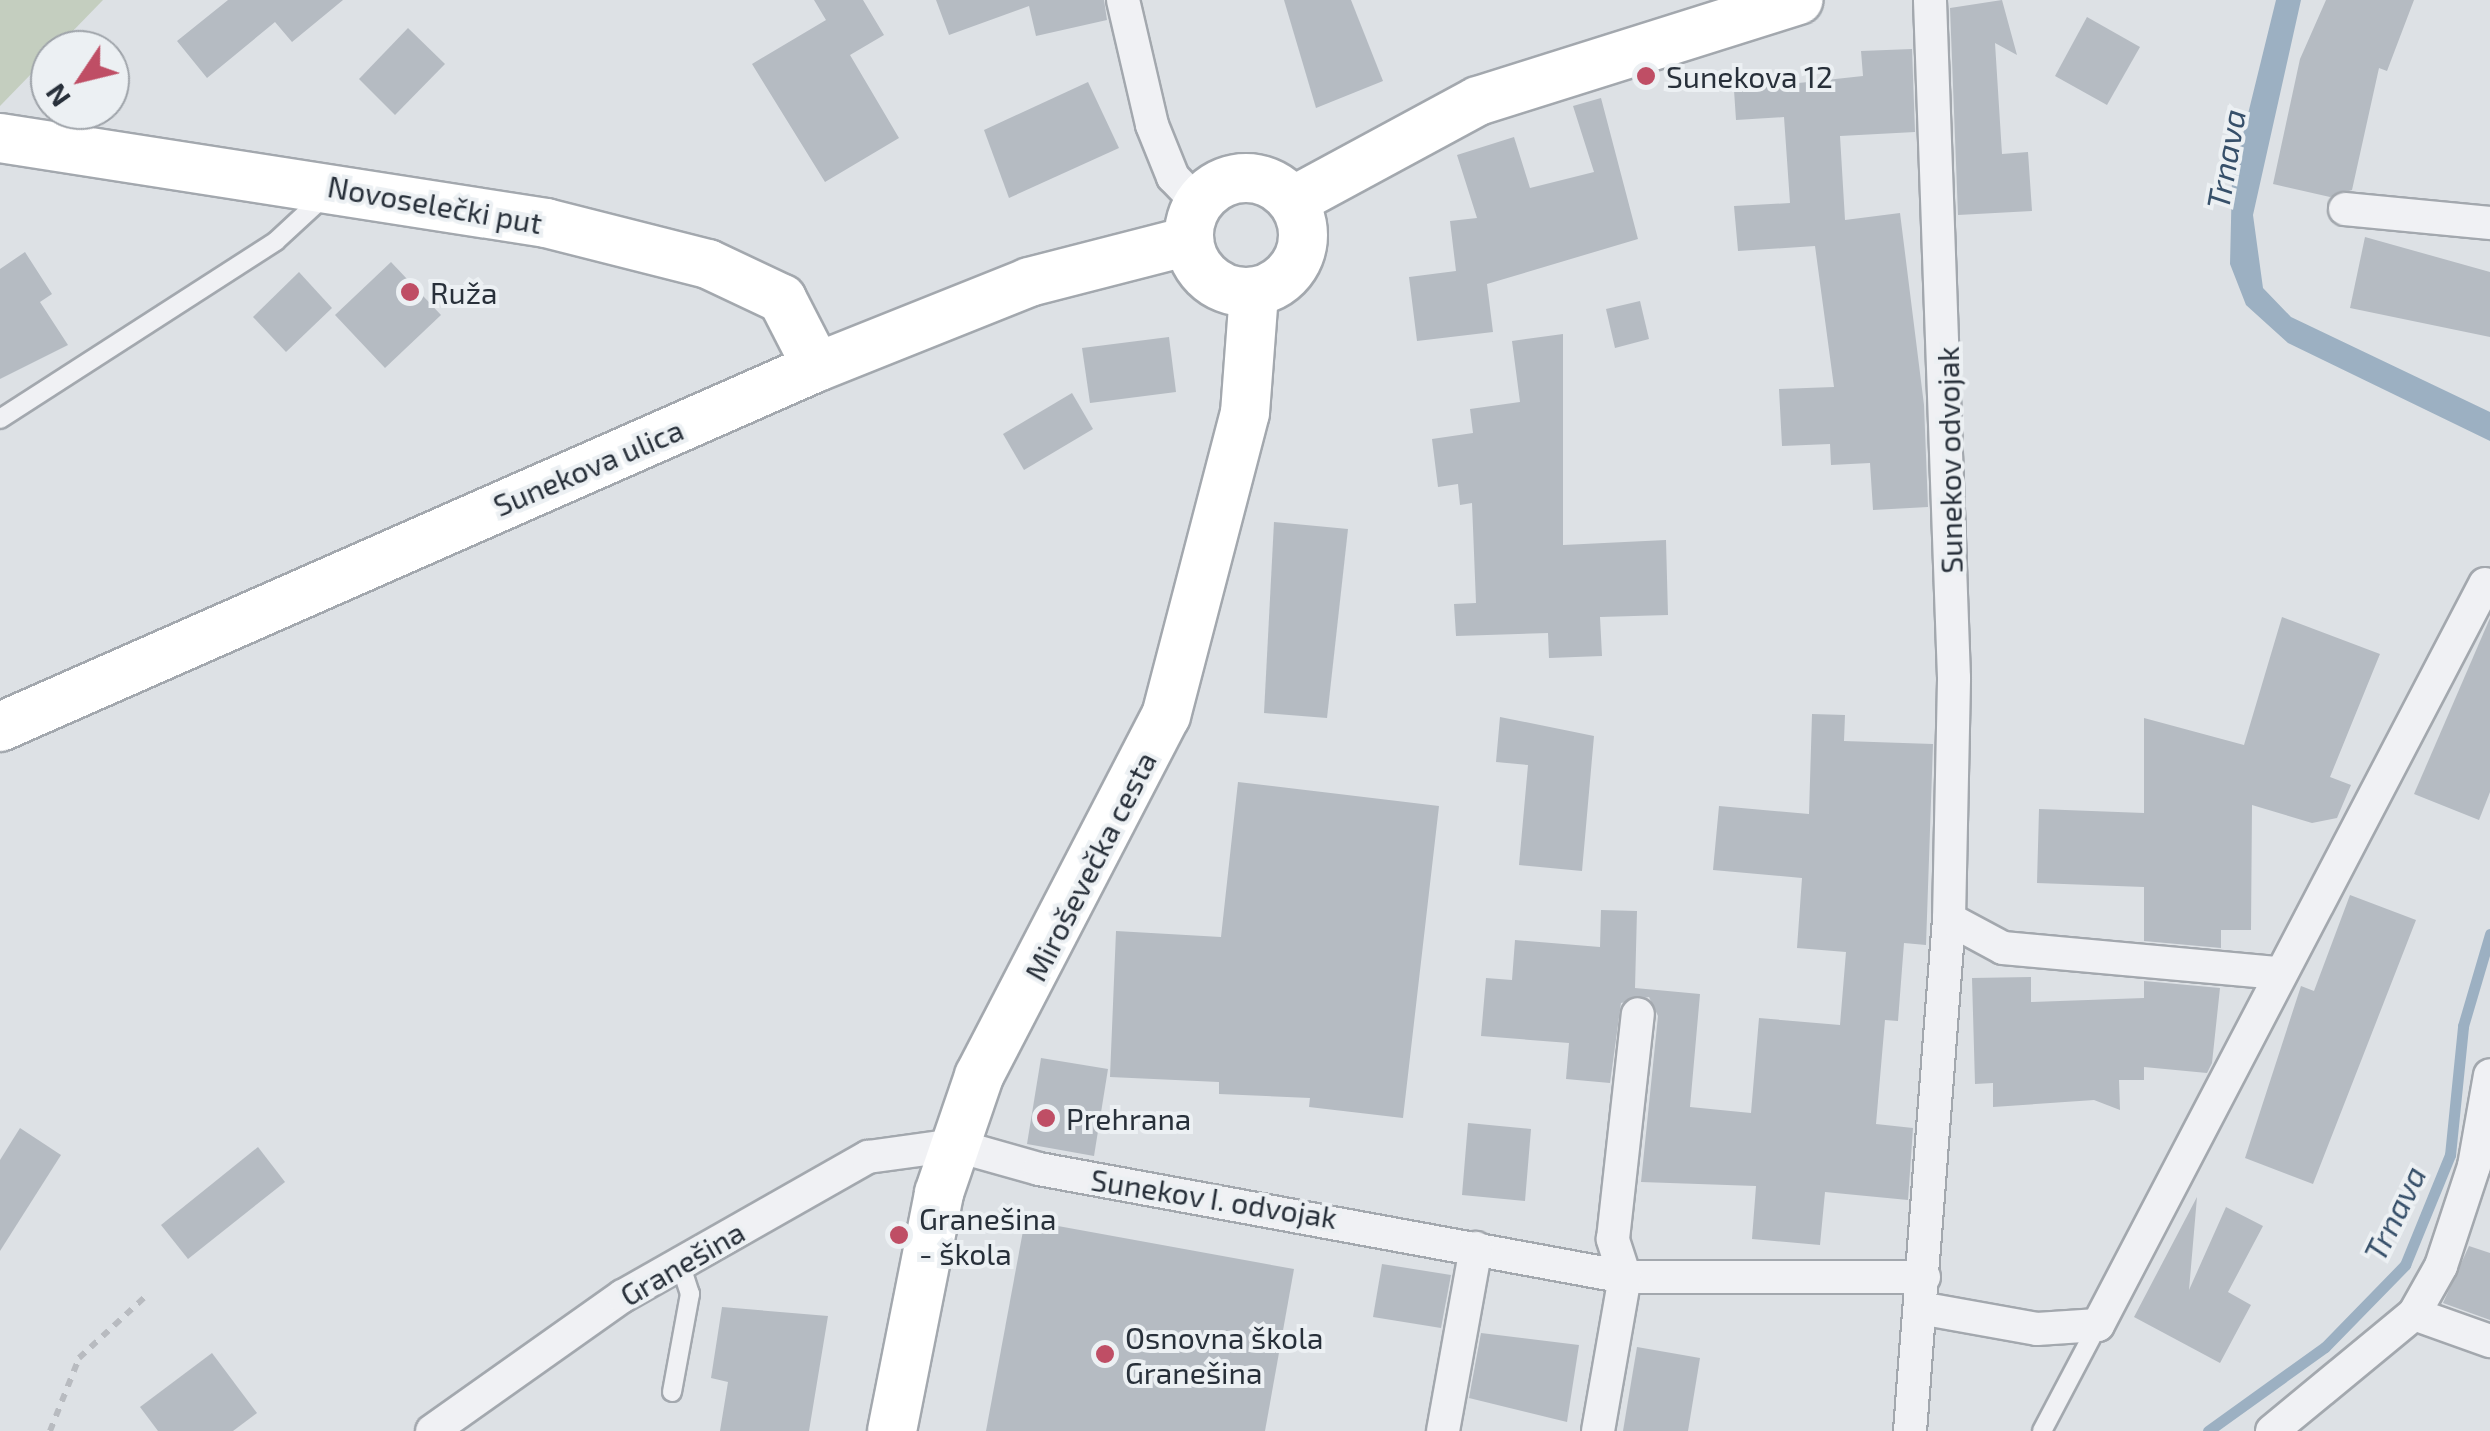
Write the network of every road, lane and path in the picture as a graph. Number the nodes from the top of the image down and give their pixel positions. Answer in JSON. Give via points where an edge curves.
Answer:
{"nodes":[{"id":1,"x":1123,"y":0,"type":"edge"},
{"id":2,"x":1798,"y":0,"type":"edge"},
{"id":3,"x":1930,"y":0,"type":"edge"},
{"id":4,"x":0,"y":138,"type":"edge"},
{"id":5,"x":334,"y":187,"type":"junction"},
{"id":6,"x":1293,"y":201,"type":"junction"},
{"id":7,"x":2345,"y":208,"type":"dead end"},
{"id":8,"x":1194,"y":222,"type":"junction"},
{"id":9,"x":2490,"y":222,"type":"edge"},
{"id":10,"x":1254,"y":292,"type":"junction"},
{"id":11,"x":817,"y":367,"type":"junction"},
{"id":12,"x":0,"y":419,"type":"edge"},
{"id":13,"x":2485,"y":584,"type":"dead end"},
{"id":14,"x":0,"y":727,"type":"edge"},
{"id":15,"x":1949,"y":920,"type":"junction"},
{"id":16,"x":2276,"y":973,"type":"junction"},
{"id":17,"x":1638,"y":1014,"type":"dead end"},
{"id":18,"x":2490,"y":1075,"type":"edge"},
{"id":19,"x":954,"y":1144,"type":"junction"},
{"id":20,"x":1476,"y":1248,"type":"junction"},
{"id":21,"x":680,"y":1264,"type":"junction"},
{"id":22,"x":1625,"y":1277,"type":"junction"},
{"id":23,"x":1922,"y":1292,"type":"junction"},
{"id":24,"x":146,"y":1296,"type":"dead end"},
{"id":25,"x":2414,"y":1314,"type":"junction"},
{"id":26,"x":2098,"y":1325,"type":"junction"},
{"id":27,"x":2490,"y":1341,"type":"edge"},
{"id":28,"x":672,"y":1392,"type":"dead end"},
{"id":29,"x":50,"y":1431,"type":"edge"},
{"id":30,"x":432,"y":1431,"type":"edge"},
{"id":31,"x":892,"y":1431,"type":"edge"},
{"id":32,"x":1443,"y":1431,"type":"edge"},
{"id":33,"x":1598,"y":1431,"type":"edge"},
{"id":34,"x":1910,"y":1431,"type":"edge"},
{"id":35,"x":2042,"y":1431,"type":"edge"},
{"id":36,"x":2272,"y":1431,"type":"edge"}],
"edges":[{"from":1,"to":8,"type":"street","via":[[1152,124]]},
{"from":2,"to":6,"type":"street","via":[[1478,101]]},
{"from":3,"to":15,"type":"street","name":"Sunekov odvojak","via":[[1954,678]]},
{"from":4,"to":5,"type":"street","name":"Novoselečki put"},
{"from":5,"to":11,"type":"street","name":"Novoselečki put","via":[[546,223],[758,281],[782,299]]},
{"from":5,"to":12,"type":"lane","via":[[276,241]]},
{"from":6,"to":8,"type":"street","via":[[1245,178]]},
{"from":6,"to":10,"type":"street","via":[[1300,258]]},
{"from":7,"to":9,"type":"street"},
{"from":8,"to":10,"type":"street","via":[[1204,274]]},
{"from":8,"to":11,"type":"street","name":"Sunekova ulica"},
{"from":10,"to":19,"type":"street","name":"Miroševečka cesta","via":[[1246,413],[1166,716],[979,1076]]},
{"from":11,"to":14,"type":"street","name":"Sunekova ulica"},
{"from":13,"to":16,"type":"street"},
{"from":15,"to":16,"type":"street","via":[[2003,948]]},
{"from":15,"to":23,"type":"street","name":"Sunekov odvojak"},
{"from":16,"to":26,"type":"street"},
{"from":17,"to":22,"type":"street","via":[[1613,1239]]},
{"from":18,"to":25,"type":"street","via":[[2468,1182]]},
{"from":19,"to":20,"type":"street","name":"Sunekov I. odvojak","via":[[1039,1169]]},
{"from":19,"to":21,"type":"street","name":"Granešina","via":[[868,1157]]},
{"from":19,"to":31,"type":"street","name":"Miroševečka cesta"},
{"from":20,"to":22,"type":"street","name":"Sunekov I. odvojak"},
{"from":20,"to":32,"type":"street"},
{"from":21,"to":28,"type":"lane","via":[[690,1294]]},
{"from":21,"to":30,"type":"street","name":"Granešina"},
{"from":22,"to":23,"type":"street","name":"Sunekov I. odvojak"},
{"from":22,"to":33,"type":"street"},
{"from":23,"to":26,"type":"street","via":[[2037,1329]]},
{"from":23,"to":34,"type":"street"},
{"from":24,"to":29,"type":"path","via":[[78,1358]]},
{"from":25,"to":27,"type":"street"},
{"from":25,"to":36,"type":"street"},
{"from":26,"to":35,"type":"lane"}]}
